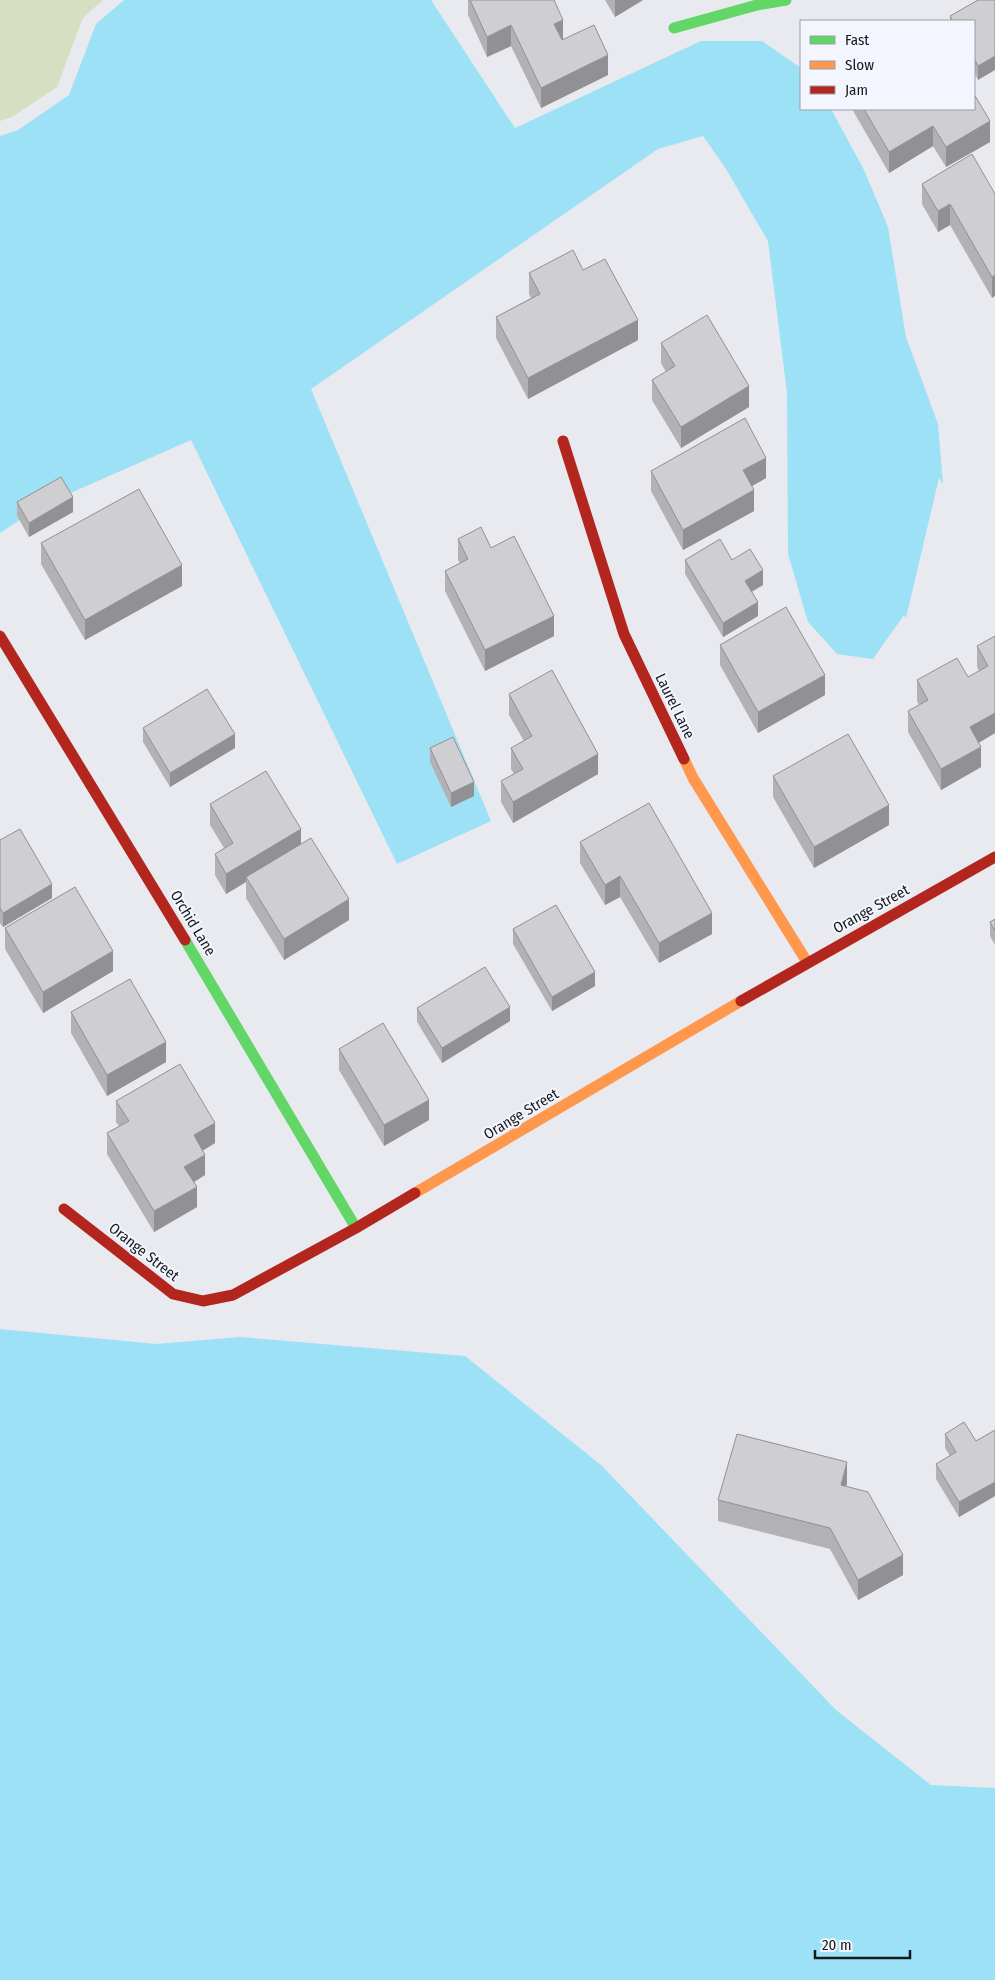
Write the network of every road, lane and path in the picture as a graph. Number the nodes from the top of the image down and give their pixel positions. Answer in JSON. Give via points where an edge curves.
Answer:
{"nodes":[{"id":1,"x":786,"y":0,"type":"edge"},
{"id":2,"x":674,"y":28,"type":"dead end"},
{"id":3,"x":563,"y":441,"type":"dead end"},
{"id":4,"x":0,"y":636,"type":"edge"},
{"id":5,"x":995,"y":857,"type":"edge"},
{"id":6,"x":807,"y":962,"type":"junction"},
{"id":7,"x":64,"y":1210,"type":"dead end"},
{"id":8,"x":356,"y":1228,"type":"junction"}],
"edges":[{"from":1,"to":2,"type":"street"},
{"from":3,"to":6,"type":"street","name":"Laurel Lane","via":[[624,634],[693,778]]},
{"from":4,"to":8,"type":"street","name":"Orchid Lane"},
{"from":5,"to":6,"type":"street","name":"Orange Street"},
{"from":6,"to":8,"type":"street","name":"Orange Street"},
{"from":7,"to":8,"type":"street","name":"Orange Street","via":[[173,1294],[203,1301],[233,1295]]}]}
